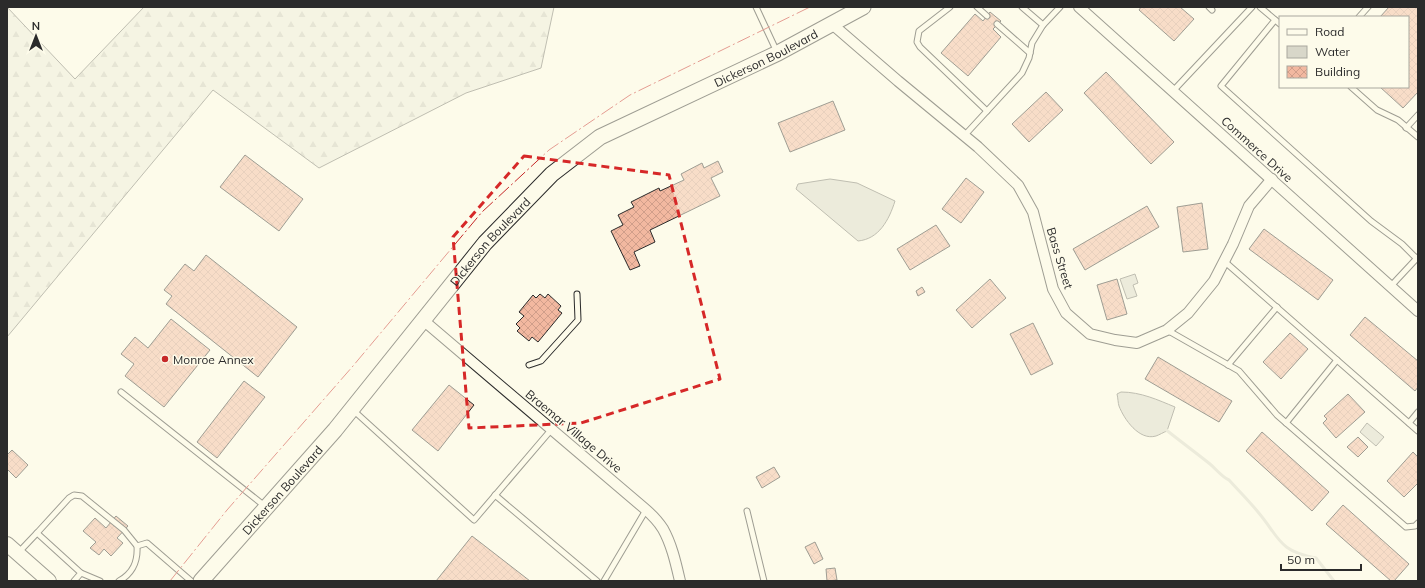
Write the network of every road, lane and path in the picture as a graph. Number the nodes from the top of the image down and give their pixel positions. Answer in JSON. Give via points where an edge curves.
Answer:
{"nodes":[{"id":1,"x":756,"y":7,"type":"edge"},
{"id":2,"x":950,"y":7,"type":"edge"},
{"id":3,"x":977,"y":7,"type":"edge"},
{"id":4,"x":1022,"y":7,"type":"edge"},
{"id":5,"x":1060,"y":7,"type":"edge"},
{"id":6,"x":1079,"y":7,"type":"edge"},
{"id":7,"x":1252,"y":7,"type":"edge"},
{"id":8,"x":1260,"y":7,"type":"edge"},
{"id":9,"x":1368,"y":7,"type":"edge"},
{"id":10,"x":856,"y":9,"type":"edge"},
{"id":11,"x":987,"y":16,"type":"dead end"},
{"id":12,"x":1360,"y":16,"type":"edge"},
{"id":13,"x":1275,"y":20,"type":"junction"},
{"id":14,"x":1279,"y":23,"type":"edge"},
{"id":15,"x":832,"y":24,"type":"junction"},
{"id":16,"x":998,"y":24,"type":"dead end"},
{"id":17,"x":1042,"y":24,"type":"junction"},
{"id":18,"x":778,"y":53,"type":"junction"},
{"id":19,"x":1030,"y":53,"type":"junction"},
{"id":20,"x":1353,"y":88,"type":"edge"},
{"id":21,"x":1173,"y":91,"type":"junction"},
{"id":22,"x":987,"y":111,"type":"junction"},
{"id":23,"x":1418,"y":115,"type":"edge"},
{"id":24,"x":1406,"y":128,"type":"junction"},
{"id":25,"x":964,"y":136,"type":"junction"},
{"id":26,"x":1418,"y":137,"type":"edge"},
{"id":27,"x":1272,"y":179,"type":"junction"},
{"id":28,"x":1417,"y":258,"type":"edge"},
{"id":29,"x":1224,"y":261,"type":"junction"},
{"id":30,"x":1390,"y":287,"type":"junction"},
{"id":31,"x":577,"y":294,"type":"dead end"},
{"id":32,"x":1277,"y":307,"type":"junction"},
{"id":33,"x":1418,"y":311,"type":"edge"},
{"id":34,"x":423,"y":320,"type":"junction"},
{"id":35,"x":1167,"y":330,"type":"junction"},
{"id":36,"x":1337,"y":360,"type":"junction"},
{"id":37,"x":529,"y":365,"type":"dead end"},
{"id":38,"x":1228,"y":365,"type":"junction"},
{"id":39,"x":121,"y":392,"type":"dead end"},
{"id":40,"x":352,"y":410,"type":"junction"},
{"id":41,"x":1418,"y":412,"type":"edge"},
{"id":42,"x":1286,"y":423,"type":"junction"},
{"id":43,"x":1409,"y":423,"type":"junction"},
{"id":44,"x":551,"y":430,"type":"junction"},
{"id":45,"x":1418,"y":431,"type":"edge"},
{"id":46,"x":495,"y":495,"type":"junction"},
{"id":47,"x":266,"y":507,"type":"junction"},
{"id":48,"x":646,"y":510,"type":"junction"},
{"id":49,"x":747,"y":512,"type":"dead end"},
{"id":50,"x":1418,"y":523,"type":"edge"},
{"id":51,"x":37,"y":533,"type":"junction"},
{"id":52,"x":7,"y":544,"type":"edge"},
{"id":53,"x":137,"y":546,"type":"junction"},
{"id":54,"x":18,"y":553,"type":"junction"},
{"id":55,"x":82,"y":573,"type":"junction"},
{"id":56,"x":42,"y":577,"type":"edge"},
{"id":57,"x":74,"y":581,"type":"edge"},
{"id":58,"x":100,"y":581,"type":"edge"},
{"id":59,"x":119,"y":581,"type":"edge"},
{"id":60,"x":191,"y":581,"type":"edge"},
{"id":61,"x":201,"y":581,"type":"edge"},
{"id":62,"x":597,"y":581,"type":"edge"},
{"id":63,"x":604,"y":581,"type":"edge"},
{"id":64,"x":680,"y":581,"type":"edge"},
{"id":65,"x":764,"y":581,"type":"edge"}],
"edges":[{"from":1,"to":18,"type":"lane"},
{"from":2,"to":22,"type":"lane","via":[[920,31],[917,42]]},
{"from":3,"to":11,"type":"lane"},
{"from":4,"to":17,"type":"lane"},
{"from":5,"to":17,"type":"lane"},
{"from":6,"to":21,"type":"street","name":"Commerce Drive"},
{"from":7,"to":21,"type":"lane"},
{"from":8,"to":13,"type":"lane"},
{"from":9,"to":12,"type":"lane"},
{"from":10,"to":15,"type":"main road","name":"Dickerson Boulevard"},
{"from":13,"to":14,"type":"lane"},
{"from":13,"to":28,"type":"lane","via":[[1220,86],[1371,221]]},
{"from":15,"to":18,"type":"main road","name":"Dickerson Boulevard"},
{"from":15,"to":25,"type":"street","name":"Bass Street"},
{"from":16,"to":19,"type":"lane"},
{"from":17,"to":19,"type":"lane"},
{"from":18,"to":34,"type":"main road","name":"Dickerson Boulevard","via":[[600,137],[552,174],[486,243]]},
{"from":19,"to":22,"type":"lane","via":[[1022,73]]},
{"from":20,"to":24,"type":"lane","via":[[1377,110],[1398,120]]},
{"from":21,"to":27,"type":"street","name":"Commerce Drive"},
{"from":22,"to":25,"type":"lane"},
{"from":23,"to":24,"type":"lane"},
{"from":24,"to":26,"type":"lane"},
{"from":25,"to":35,"type":"street","name":"Bass Street","via":[[1018,185],[1033,212],[1053,289],[1066,313],[1090,334],[1115,340],[1137,343]]},
{"from":27,"to":29,"type":"street","name":"Bass Street","via":[[1249,206]]},
{"from":27,"to":30,"type":"street","name":"Commerce Drive"},
{"from":28,"to":30,"type":"lane"},
{"from":29,"to":32,"type":"lane"},
{"from":29,"to":35,"type":"street","name":"Bass Street","via":[[1210,287],[1188,313]]},
{"from":30,"to":33,"type":"street","name":"Commerce Drive"},
{"from":31,"to":37,"type":"lane","via":[[578,320],[541,361]]},
{"from":32,"to":36,"type":"lane"},
{"from":32,"to":38,"type":"lane"},
{"from":34,"to":40,"type":"main road","name":"Dickerson Boulevard"},
{"from":34,"to":44,"type":"street","name":"Braemar Village Drive"},
{"from":35,"to":38,"type":"lane"},
{"from":36,"to":42,"type":"lane"},
{"from":36,"to":43,"type":"lane"},
{"from":38,"to":42,"type":"lane","via":[[1239,371]]},
{"from":39,"to":47,"type":"lane"},
{"from":40,"to":46,"type":"lane","via":[[474,520]]},
{"from":40,"to":47,"type":"main road","name":"Dickerson Boulevard"},
{"from":41,"to":43,"type":"lane"},
{"from":42,"to":50,"type":"lane","via":[[1406,526],[1415,526]]},
{"from":43,"to":45,"type":"lane"},
{"from":44,"to":46,"type":"lane"},
{"from":44,"to":48,"type":"street","name":"Braemar Village Drive"},
{"from":46,"to":62,"type":"lane"},
{"from":47,"to":61,"type":"main road","name":"Dickerson Boulevard"},
{"from":48,"to":63,"type":"lane"},
{"from":48,"to":64,"type":"street","name":"Braemar Village Drive","via":[[663,528]]},
{"from":49,"to":65,"type":"lane"},
{"from":51,"to":53,"type":"lane","via":[[63,503],[78,494],[89,500],[124,530]]},
{"from":51,"to":54,"type":"lane"},
{"from":51,"to":55,"type":"lane"},
{"from":52,"to":54,"type":"main road"},
{"from":53,"to":59,"type":"lane","via":[[133,569]]},
{"from":53,"to":60,"type":"lane","via":[[147,543]]},
{"from":54,"to":56,"type":"main road"},
{"from":55,"to":57,"type":"lane"},
{"from":55,"to":58,"type":"lane"}]}
